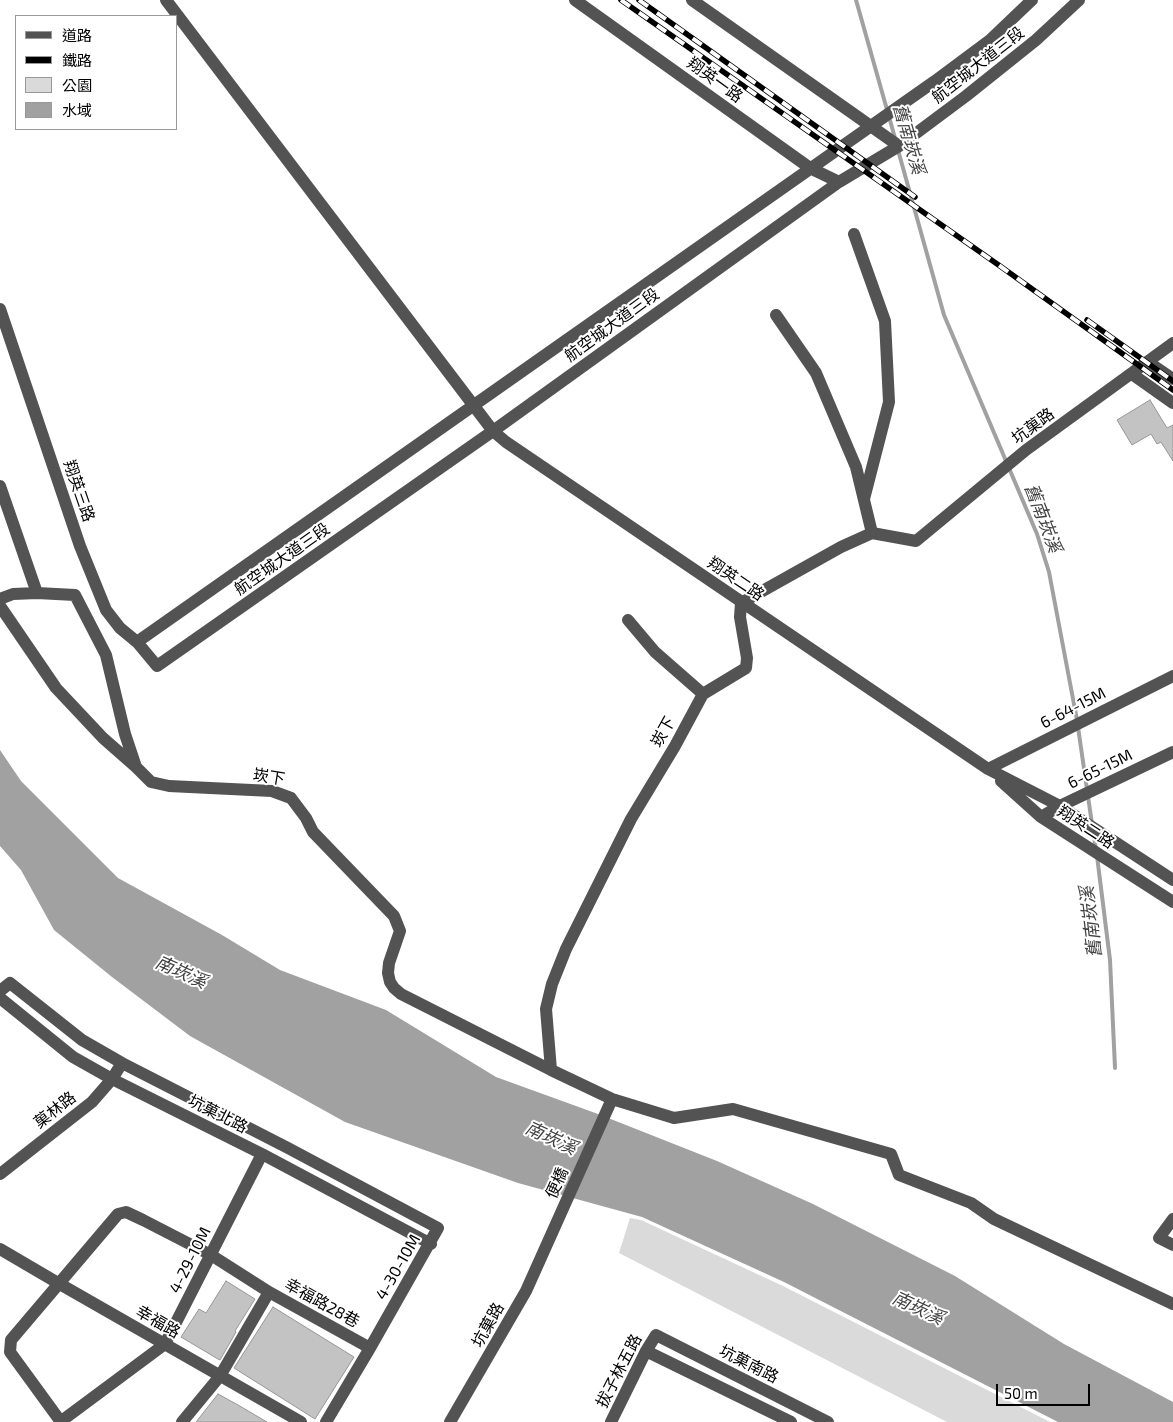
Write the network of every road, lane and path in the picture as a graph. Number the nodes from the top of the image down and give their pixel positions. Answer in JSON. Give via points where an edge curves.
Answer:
{"nodes":[{"id":1,"x":166,"y":0,"type":"edge"},
{"id":2,"x":575,"y":0,"type":"edge"},
{"id":3,"x":692,"y":0,"type":"edge"},
{"id":4,"x":1032,"y":0,"type":"edge"},
{"id":5,"x":1079,"y":0,"type":"edge"},
{"id":6,"x":177,"y":15,"type":"edge"},
{"id":7,"x":178,"y":16,"type":"edge"},
{"id":8,"x":870,"y":127,"type":"junction"},
{"id":9,"x":898,"y":146,"type":"junction"},
{"id":10,"x":810,"y":168,"type":"junction"},
{"id":11,"x":839,"y":182,"type":"junction"},
{"id":12,"x":854,"y":234,"type":"dead end"},
{"id":13,"x":0,"y":309,"type":"edge"},
{"id":14,"x":776,"y":315,"type":"dead end"},
{"id":15,"x":1173,"y":343,"type":"edge"},
{"id":16,"x":1148,"y":362,"type":"junction"},
{"id":17,"x":1132,"y":374,"type":"junction"},
{"id":18,"x":1173,"y":379,"type":"edge"},
{"id":19,"x":1173,"y":404,"type":"edge"},
{"id":20,"x":474,"y":406,"type":"junction"},
{"id":21,"x":493,"y":431,"type":"junction"},
{"id":22,"x":0,"y":486,"type":"edge"},
{"id":23,"x":864,"y":499,"type":"junction"},
{"id":24,"x":872,"y":533,"type":"junction"},
{"id":25,"x":37,"y":593,"type":"junction"},
{"id":26,"x":0,"y":598,"type":"edge"},
{"id":27,"x":741,"y":603,"type":"junction"},
{"id":28,"x":0,"y":606,"type":"edge"},
{"id":29,"x":628,"y":620,"type":"dead end"},
{"id":30,"x":137,"y":642,"type":"junction"},
{"id":31,"x":157,"y":666,"type":"joint"},
{"id":32,"x":1173,"y":676,"type":"edge"},
{"id":33,"x":703,"y":694,"type":"junction"},
{"id":34,"x":1173,"y":752,"type":"edge"},
{"id":35,"x":136,"y":767,"type":"junction"},
{"id":36,"x":988,"y":770,"type":"junction"},
{"id":37,"x":1060,"y":806,"type":"junction"},
{"id":38,"x":1041,"y":817,"type":"junction"},
{"id":39,"x":1173,"y":880,"type":"edge"},
{"id":40,"x":1173,"y":902,"type":"edge"},
{"id":41,"x":5,"y":987,"type":"edge"},
{"id":42,"x":0,"y":998,"type":"edge"},
{"id":43,"x":122,"y":1063,"type":"junction"},
{"id":44,"x":551,"y":1070,"type":"junction"},
{"id":45,"x":112,"y":1079,"type":"junction"},
{"id":46,"x":612,"y":1099,"type":"junction"},
{"id":47,"x":262,"y":1154,"type":"junction"},
{"id":48,"x":0,"y":1174,"type":"edge"},
{"id":49,"x":1173,"y":1218,"type":"edge"},
{"id":50,"x":438,"y":1228,"type":"joint"},
{"id":51,"x":548,"y":1241,"type":"joint"},
{"id":52,"x":431,"y":1244,"type":"junction"},
{"id":53,"x":1173,"y":1245,"type":"edge"},
{"id":54,"x":0,"y":1248,"type":"edge"},
{"id":55,"x":211,"y":1255,"type":"junction"},
{"id":56,"x":58,"y":1284,"type":"junction"},
{"id":57,"x":269,"y":1292,"type":"junction"},
{"id":58,"x":1173,"y":1304,"type":"edge"},
{"id":59,"x":656,"y":1335,"type":"joint"},
{"id":60,"x":165,"y":1344,"type":"junction"},
{"id":61,"x":370,"y":1348,"type":"junction"},
{"id":62,"x":646,"y":1351,"type":"junction"},
{"id":63,"x":220,"y":1376,"type":"junction"},
{"id":64,"x":61,"y":1422,"type":"edge"},
{"id":65,"x":182,"y":1422,"type":"edge"},
{"id":66,"x":301,"y":1422,"type":"edge"},
{"id":67,"x":326,"y":1422,"type":"edge"},
{"id":68,"x":450,"y":1422,"type":"edge"},
{"id":69,"x":611,"y":1422,"type":"edge"},
{"id":70,"x":791,"y":1422,"type":"edge"},
{"id":71,"x":828,"y":1422,"type":"edge"}],
"edges":[{"from":1,"to":6,"type":"street","name":"翔英二路"},
{"from":2,"to":10,"type":"street","name":"翔英一路"},
{"from":3,"to":8,"type":"street"},
{"from":4,"to":8,"type":"street","name":"航空城大道三段","via":[[990,40]]},
{"from":5,"to":9,"type":"street","name":"航空城大道三段","via":[[1036,40]]},
{"from":7,"to":20,"type":"street","name":"翔英二路"},
{"from":8,"to":9,"type":"street"},
{"from":8,"to":10,"type":"street","name":"航空城大道三段"},
{"from":9,"to":11,"type":"street","name":"航空城大道三段"},
{"from":10,"to":11,"type":"street","name":"翔英一路"},
{"from":10,"to":20,"type":"street","name":"航空城大道三段"},
{"from":11,"to":21,"type":"street","name":"航空城大道三段"},
{"from":12,"to":23,"type":"street","via":[[885,321],[889,402]]},
{"from":13,"to":30,"type":"street","name":"翔英三路","via":[[80,546],[102,601],[120,628]]},
{"from":14,"to":23,"type":"street","via":[[816,372],[856,467]]},
{"from":15,"to":16,"type":"street","name":"坑菓路"},
{"from":16,"to":17,"type":"street","name":"坑菓路"},
{"from":16,"to":18,"type":"street"},
{"from":17,"to":19,"type":"street"},
{"from":17,"to":24,"type":"street","name":"坑菓路","via":[[1026,450],[916,541]]},
{"from":20,"to":21,"type":"street","name":"翔英二路"},
{"from":20,"to":30,"type":"street","name":"航空城大道三段"},
{"from":21,"to":27,"type":"street","name":"翔英二路"},
{"from":21,"to":31,"type":"street","name":"航空城大道三段"},
{"from":22,"to":25,"type":"street"},
{"from":23,"to":24,"type":"street"},
{"from":24,"to":27,"type":"street"},
{"from":25,"to":26,"type":"street"},
{"from":25,"to":35,"type":"street","via":[[75,595],[106,655]]},
{"from":27,"to":33,"type":"street","via":[[746,668]]},
{"from":27,"to":36,"type":"street","name":"翔英二路"},
{"from":28,"to":35,"type":"street","name":"崁下","via":[[56,688],[103,738]]},
{"from":29,"to":33,"type":"street","via":[[655,652]]},
{"from":30,"to":31,"type":"street","name":"翔英三路"},
{"from":32,"to":36,"type":"street","name":"6-64-15M"},
{"from":33,"to":44,"type":"street","name":"崁下","via":[[631,819],[566,949],[546,1009]]},
{"from":34,"to":37,"type":"street","name":"6-65-15M"},
{"from":35,"to":44,"type":"street","name":"崁下","via":[[151,782],[169,786],[272,791],[291,798],[313,832],[394,916],[400,931],[388,973],[394,988]]},
{"from":36,"to":37,"type":"street","name":"翔英二路"},
{"from":36,"to":38,"type":"street","name":"翔英二路"},
{"from":37,"to":38,"type":"street","name":"6-65-15M"},
{"from":37,"to":39,"type":"street","name":"翔英二路"},
{"from":38,"to":40,"type":"street","name":"翔英二路"},
{"from":41,"to":43,"type":"street","name":"坑菓北路","via":[[82,1040]]},
{"from":42,"to":45,"type":"street","name":"坑菓北路","via":[[73,1057]]},
{"from":43,"to":45,"type":"street","name":"菓林路"},
{"from":43,"to":50,"type":"street","name":"坑菓北路"},
{"from":44,"to":46,"type":"street","name":"崁下"},
{"from":45,"to":47,"type":"street","name":"坑菓北路"},
{"from":45,"to":48,"type":"street","name":"菓林路","via":[[92,1102]]},
{"from":46,"to":51,"type":"street","name":"便橋"},
{"from":46,"to":58,"type":"street","name":"崁下","via":[[674,1118],[733,1109],[891,1154],[899,1175],[971,1203],[994,1220]]},
{"from":47,"to":52,"type":"street","name":"坑菓北路"},
{"from":47,"to":55,"type":"street","name":"4-29-10M"},
{"from":49,"to":53,"type":"street","via":[[1159,1238]]},
{"from":50,"to":52,"type":"street","name":"4-30-10M"},
{"from":51,"to":68,"type":"street","name":"坑菓路","via":[[526,1291]]},
{"from":52,"to":61,"type":"street","name":"4-30-10M"},
{"from":54,"to":56,"type":"street","name":"幸福路"},
{"from":55,"to":56,"type":"street","via":[[126,1212],[118,1214]]},
{"from":55,"to":57,"type":"street"},
{"from":55,"to":60,"type":"street","name":"4-29-10M"},
{"from":56,"to":60,"type":"street","name":"幸福路"},
{"from":56,"to":64,"type":"street","via":[[11,1340],[10,1352]]},
{"from":57,"to":61,"type":"street","name":"幸福路28巷"},
{"from":57,"to":63,"type":"street","name":"幸福路28巷"},
{"from":59,"to":62,"type":"street","name":"拔子林五路"},
{"from":59,"to":71,"type":"street","name":"坑菓南路"},
{"from":60,"to":63,"type":"street","name":"幸福路"},
{"from":60,"to":64,"type":"street","name":"4-29-10M"},
{"from":61,"to":67,"type":"street","name":"幸福路28巷"},
{"from":62,"to":69,"type":"street","name":"拔子林五路"},
{"from":62,"to":70,"type":"street","name":"坑菓南路"},
{"from":63,"to":65,"type":"street","name":"幸福路28巷"},
{"from":63,"to":66,"type":"street","name":"幸福路"}]}
